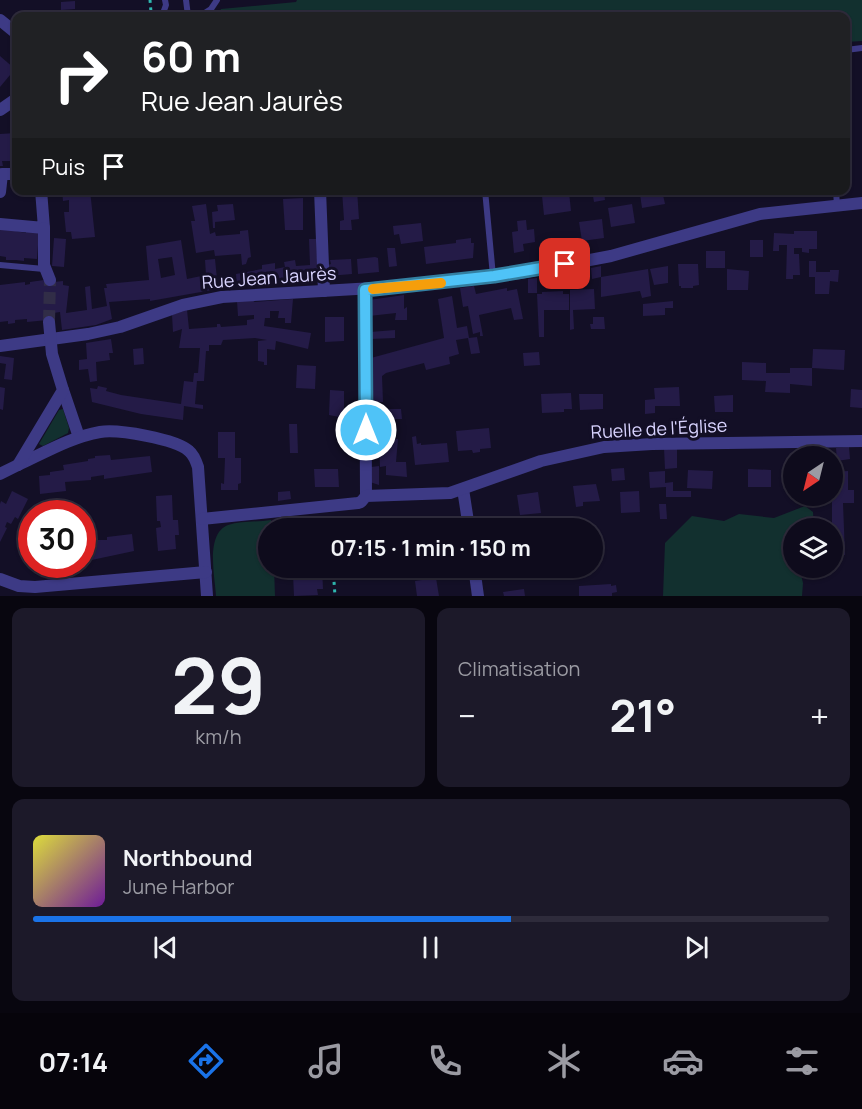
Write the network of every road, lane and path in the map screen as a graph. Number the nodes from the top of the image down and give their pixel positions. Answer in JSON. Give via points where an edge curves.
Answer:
{"nodes":[{"id":1,"x":217,"y":0,"type":"edge"},
{"id":2,"x":206,"y":12,"type":"edge"},
{"id":3,"x":0,"y":20,"type":"edge"},
{"id":4,"x":12,"y":30,"type":"edge"},
{"id":5,"x":12,"y":174,"type":"edge"},
{"id":6,"x":0,"y":192,"type":"edge"},
{"id":7,"x":41,"y":195,"type":"edge"},
{"id":8,"x":320,"y":195,"type":"edge"},
{"id":9,"x":486,"y":195,"type":"edge"},
{"id":10,"x":836,"y":195,"type":"edge"},
{"id":11,"x":862,"y":203,"type":"edge"},
{"id":12,"x":837,"y":206,"type":"junction"},
{"id":13,"x":0,"y":224,"type":"edge"},
{"id":14,"x":44,"y":228,"type":"junction"},
{"id":15,"x":0,"y":265,"type":"edge"},
{"id":16,"x":47,"y":275,"type":"joint"},
{"id":17,"x":494,"y":276,"type":"junction"},
{"id":18,"x":365,"y":290,"type":"junction"},
{"id":19,"x":324,"y":291,"type":"junction"},
{"id":20,"x":49,"y":322,"type":"tunnel mouth"},
{"id":21,"x":50,"y":340,"type":"junction"},
{"id":22,"x":0,"y":346,"type":"edge"},
{"id":23,"x":63,"y":390,"type":"junction"},
{"id":24,"x":79,"y":437,"type":"junction"},
{"id":25,"x":862,"y":441,"type":"edge"},
{"id":26,"x":18,"y":465,"type":"junction"},
{"id":27,"x":0,"y":474,"type":"edge"},
{"id":28,"x":463,"y":489,"type":"junction"},
{"id":29,"x":366,"y":496,"type":"junction"},
{"id":30,"x":467,"y":518,"type":"edge"},
{"id":31,"x":202,"y":519,"type":"junction"},
{"id":32,"x":206,"y":572,"type":"junction"},
{"id":33,"x":334,"y":578,"type":"edge"},
{"id":34,"x":476,"y":578,"type":"edge"},
{"id":35,"x":0,"y":579,"type":"edge"},
{"id":36,"x":207,"y":596,"type":"edge"},
{"id":37,"x":335,"y":596,"type":"edge"},
{"id":38,"x":478,"y":596,"type":"edge"}],
"edges":[{"from":1,"to":2,"type":"lane"},
{"from":3,"to":4,"type":"street"},
{"from":5,"to":6,"type":"street","via":[[2,174]]},
{"from":7,"to":14,"type":"street"},
{"from":8,"to":19,"type":"street"},
{"from":9,"to":17,"type":"lane"},
{"from":10,"to":12,"type":"lane"},
{"from":11,"to":12,"type":"street","name":"Rue Jean Jaurès"},
{"from":12,"to":17,"type":"street","name":"Rue Jean Jaurès","via":[[760,214],[610,256]]},
{"from":13,"to":14,"type":"street"},
{"from":14,"to":16,"type":"street"},
{"from":15,"to":16,"type":"lane"},
{"from":17,"to":18,"type":"street","name":"Rue Jean Jaurès"},
{"from":18,"to":19,"type":"street","name":"Rue Jean Jaurès"},
{"from":18,"to":29,"type":"street"},
{"from":19,"to":21,"type":"street","name":"Rue Jean Jaurès","via":[[222,297],[183,305],[120,327]]},
{"from":20,"to":21,"type":"street"},
{"from":21,"to":22,"type":"street","name":"Rue Jean Jaurès"},
{"from":21,"to":23,"type":"street"},
{"from":23,"to":24,"type":"street"},
{"from":23,"to":26,"type":"street"},
{"from":24,"to":26,"type":"street"},
{"from":24,"to":31,"type":"street","via":[[119,432],[172,441],[184,447],[194,456],[198,467]]},
{"from":25,"to":28,"type":"street","name":"Ruelle de l'Église","via":[[604,447],[541,460]]},
{"from":26,"to":27,"type":"street"},
{"from":28,"to":29,"type":"street","name":"Ruelle de l'Église","via":[[438,495]]},
{"from":28,"to":30,"type":"street"},
{"from":29,"to":31,"type":"street","name":"Ruelle de l'Église","via":[[358,503]]},
{"from":31,"to":32,"type":"street"},
{"from":32,"to":35,"type":"street","via":[[34,587]]},
{"from":32,"to":36,"type":"street"},
{"from":33,"to":37,"type":"path"},
{"from":34,"to":38,"type":"street"}]}
